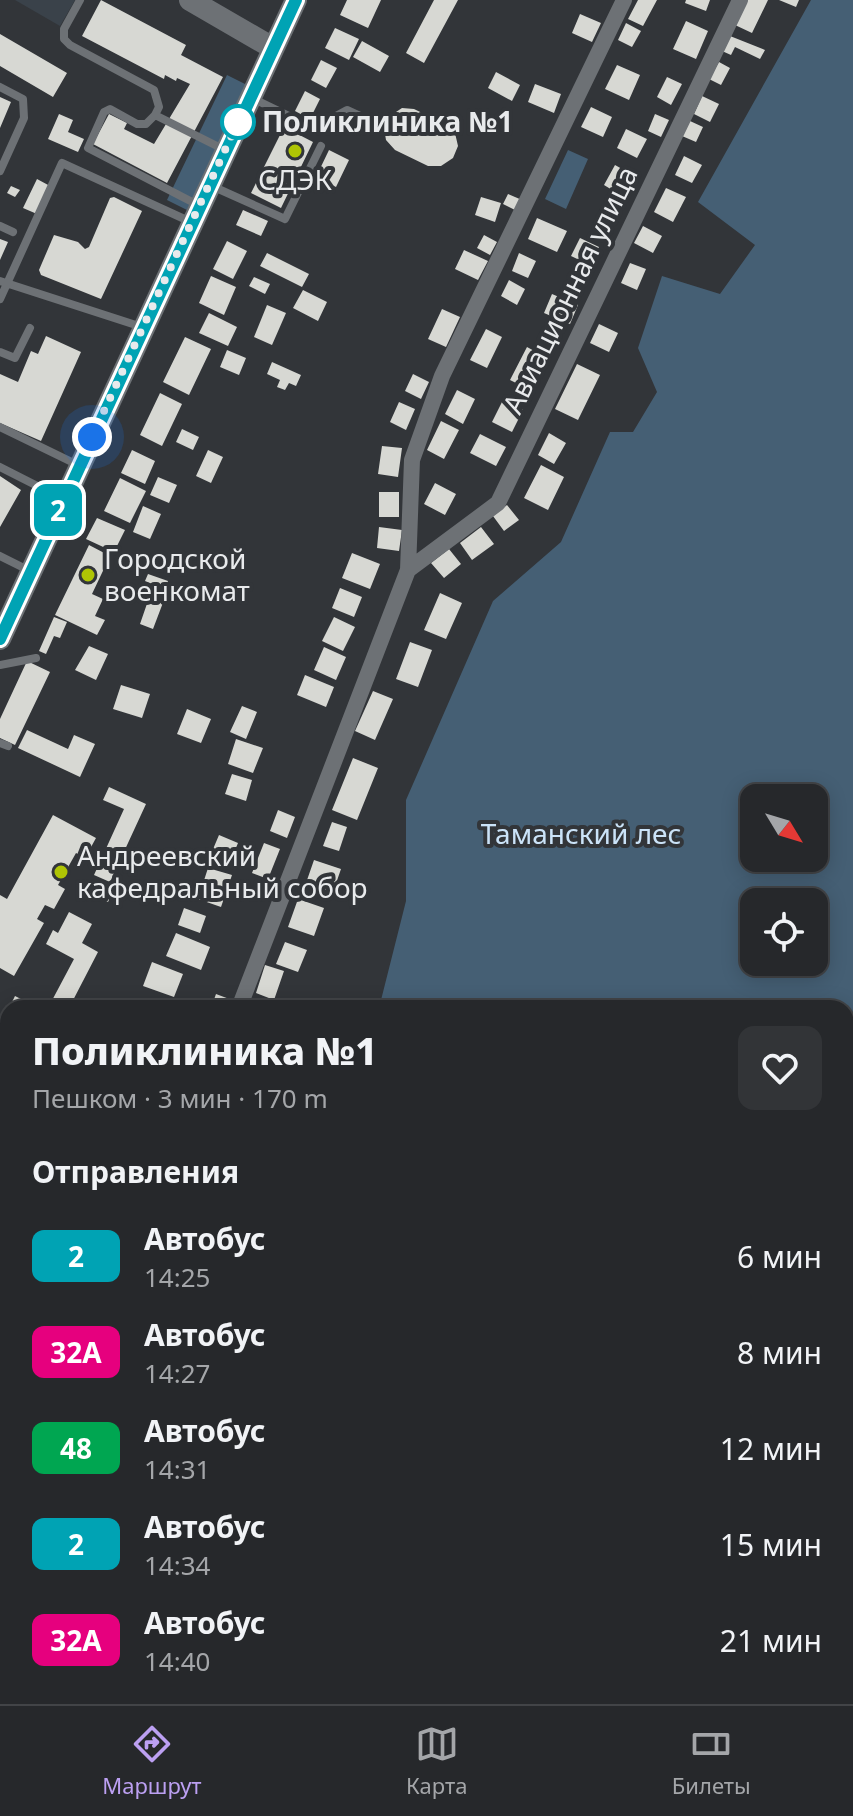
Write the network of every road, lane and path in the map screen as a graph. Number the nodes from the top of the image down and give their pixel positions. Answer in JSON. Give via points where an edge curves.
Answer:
{"nodes":[{"id":1,"x":80,"y":0,"type":"edge"},
{"id":2,"x":190,"y":0,"type":"edge"},
{"id":3,"x":296,"y":0,"type":"edge"},
{"id":4,"x":624,"y":0,"type":"edge"},
{"id":5,"x":740,"y":0,"type":"edge"},
{"id":6,"x":273,"y":48,"type":"junction"},
{"id":7,"x":0,"y":87,"type":"edge"},
{"id":8,"x":250,"y":96,"type":"junction"},
{"id":9,"x":155,"y":115,"type":"junction"},
{"id":10,"x":373,"y":122,"type":"dead end"},
{"id":11,"x":321,"y":146,"type":"dead end"},
{"id":12,"x":225,"y":150,"type":"junction"},
{"id":13,"x":0,"y":171,"type":"edge"},
{"id":14,"x":209,"y":185,"type":"junction"},
{"id":15,"x":195,"y":214,"type":"junction"},
{"id":16,"x":0,"y":226,"type":"edge"},
{"id":17,"x":13,"y":232,"type":"dead end"},
{"id":18,"x":4,"y":282,"type":"edge"},
{"id":19,"x":0,"y":299,"type":"edge"},
{"id":20,"x":143,"y":327,"type":"junction"},
{"id":21,"x":30,"y":328,"type":"dead end"},
{"id":22,"x":0,"y":352,"type":"edge"},
{"id":23,"x":0,"y":427,"type":"edge"},
{"id":24,"x":79,"y":465,"type":"junction"},
{"id":25,"x":0,"y":467,"type":"edge"},
{"id":26,"x":63,"y":499,"type":"junction"},
{"id":27,"x":0,"y":556,"type":"edge"},
{"id":28,"x":408,"y":570,"type":"junction"},
{"id":29,"x":30,"y":571,"type":"junction"},
{"id":30,"x":0,"y":639,"type":"edge"},
{"id":31,"x":36,"y":658,"type":"dead end"},
{"id":32,"x":0,"y":665,"type":"edge"},
{"id":33,"x":242,"y":1000,"type":"edge"}],
"edges":[{"from":1,"to":9,"type":"lane","via":[[64,39],[154,90],[159,107]]},
{"from":2,"to":6,"type":"street"},
{"from":3,"to":6,"type":"street"},
{"from":4,"to":28,"type":"street","via":[[442,376],[412,460]]},
{"from":5,"to":28,"type":"street","name":"Авиационная улица","via":[[498,503]]},
{"from":6,"to":8,"type":"street"},
{"from":7,"to":13,"type":"lane","via":[[23,99],[24,118]]},
{"from":8,"to":10,"type":"lane","via":[[314,128],[347,110]]},
{"from":8,"to":12,"type":"street"},
{"from":9,"to":12,"type":"lane"},
{"from":9,"to":15,"type":"lane","via":[[146,124],[137,124],[110,109],[88,148]]},
{"from":11,"to":14,"type":"lane","via":[[285,219]]},
{"from":12,"to":14,"type":"street"},
{"from":14,"to":15,"type":"street"},
{"from":15,"to":18,"type":"lane","via":[[62,163]]},
{"from":15,"to":20,"type":"street"},
{"from":16,"to":17,"type":"lane"},
{"from":18,"to":19,"type":"lane"},
{"from":18,"to":20,"type":"lane"},
{"from":20,"to":24,"type":"street"},
{"from":21,"to":22,"type":"lane","via":[[15,358]]},
{"from":23,"to":24,"type":"lane"},
{"from":24,"to":26,"type":"street"},
{"from":25,"to":26,"type":"lane"},
{"from":26,"to":29,"type":"street"},
{"from":27,"to":29,"type":"lane"},
{"from":28,"to":33,"type":"street"},
{"from":29,"to":30,"type":"street"},
{"from":31,"to":32,"type":"lane"}]}
